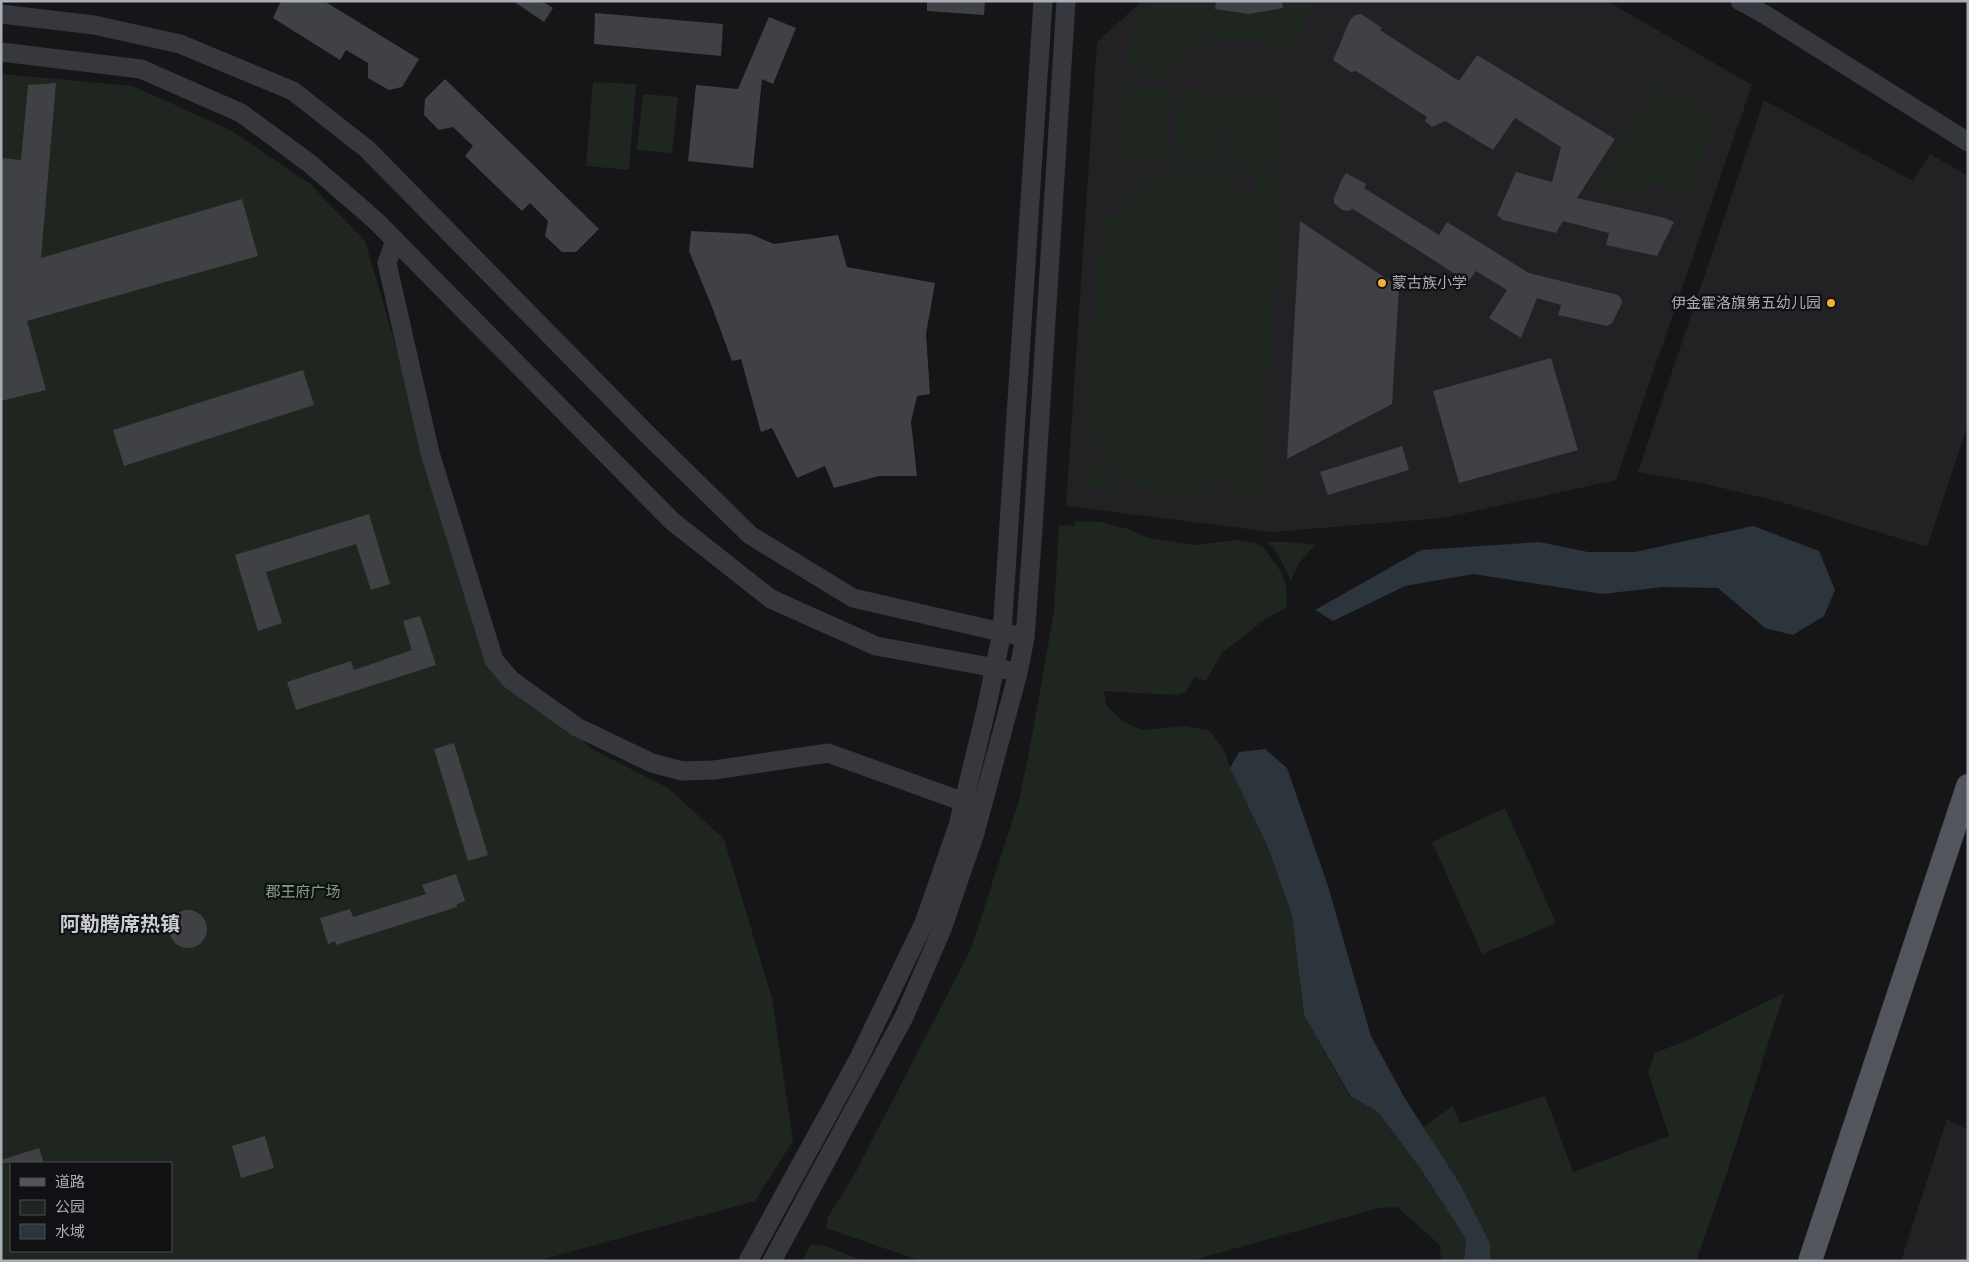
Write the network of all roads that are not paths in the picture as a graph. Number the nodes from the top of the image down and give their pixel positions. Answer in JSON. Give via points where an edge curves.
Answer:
{"nodes":[{"id":1,"x":1044,"y":1,"type":"edge"},
{"id":2,"x":1066,"y":1,"type":"edge"},
{"id":3,"x":1740,"y":1,"type":"edge"},
{"id":4,"x":1,"y":14,"type":"edge"},
{"id":5,"x":1,"y":52,"type":"edge"},
{"id":6,"x":1968,"y":142,"type":"edge"},
{"id":7,"x":395,"y":240,"type":"junction"},
{"id":8,"x":1002,"y":632,"type":"junction"},
{"id":9,"x":1025,"y":638,"type":"junction"},
{"id":10,"x":995,"y":667,"type":"junction"},
{"id":11,"x":1018,"y":673,"type":"junction"},
{"id":12,"x":1968,"y":786,"type":"edge"},
{"id":13,"x":964,"y":802,"type":"junction"},
{"id":14,"x":748,"y":1261,"type":"edge"},
{"id":15,"x":772,"y":1261,"type":"edge"},
{"id":16,"x":1810,"y":1261,"type":"edge"}],
"edges":[{"from":1,"to":8,"type":"street"},
{"from":2,"to":9,"type":"street"},
{"from":3,"to":6,"type":"street"},
{"from":4,"to":8,"type":"street","via":[[94,26],[180,44],[292,91],[367,148],[750,535],[853,598]]},
{"from":5,"to":7,"type":"street","via":[[141,69],[241,113],[309,163]]},
{"from":7,"to":10,"type":"street","via":[[672,521],[771,598],[876,646]]},
{"from":7,"to":13,"type":"street","via":[[387,263],[430,454],[494,660],[511,680],[578,727],[652,763],[682,771],[714,770],[828,753]]},
{"from":8,"to":9,"type":"street"},
{"from":8,"to":10,"type":"street"},
{"from":9,"to":11,"type":"street"},
{"from":10,"to":11,"type":"street"},
{"from":10,"to":13,"type":"street"},
{"from":11,"to":15,"type":"street","via":[[975,833],[942,929],[904,1017]]},
{"from":12,"to":16,"type":"main road"},
{"from":13,"to":14,"type":"street","via":[[924,923],[859,1058]]}]}
